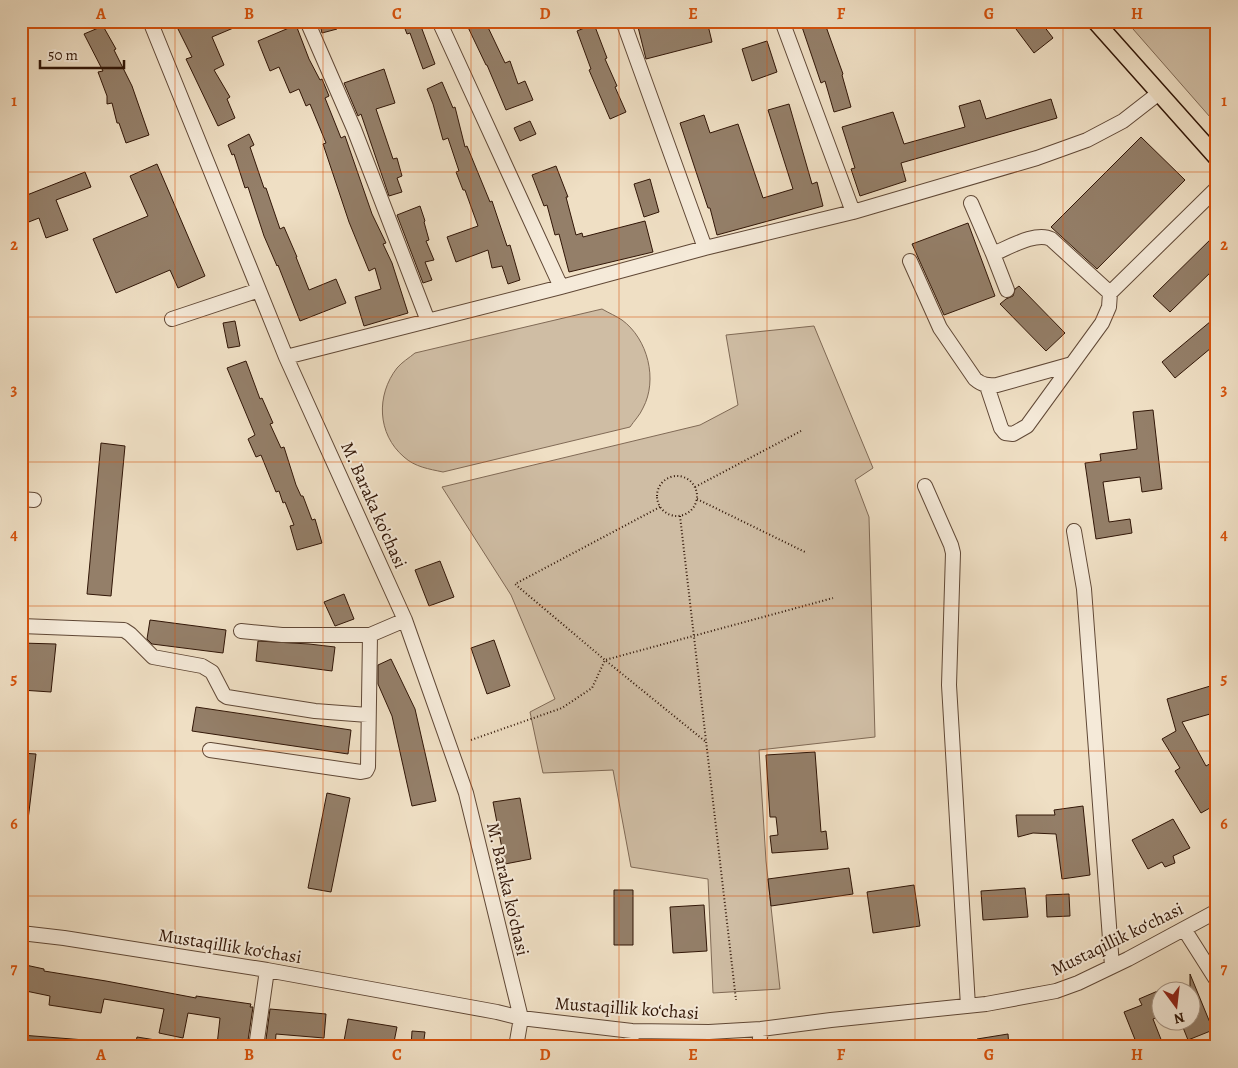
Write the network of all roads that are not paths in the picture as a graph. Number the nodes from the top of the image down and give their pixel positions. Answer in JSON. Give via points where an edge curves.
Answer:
{"nodes":[{"id":1,"x":150,"y":21,"type":"edge"},
{"id":2,"x":307,"y":21,"type":"edge"},
{"id":3,"x":439,"y":21,"type":"edge"},
{"id":4,"x":623,"y":21,"type":"edge"},
{"id":5,"x":782,"y":21,"type":"edge"},
{"id":6,"x":1095,"y":21,"type":"edge"},
{"id":7,"x":1159,"y":93,"type":"junction"},
{"id":8,"x":1217,"y":158,"type":"edge"},
{"id":9,"x":1217,"y":188,"type":"edge"},
{"id":10,"x":971,"y":203,"type":"dead end"},
{"id":11,"x":853,"y":212,"type":"junction"},
{"id":12,"x":705,"y":248,"type":"junction"},
{"id":13,"x":993,"y":254,"type":"junction"},
{"id":14,"x":910,"y":261,"type":"dead end"},
{"id":15,"x":561,"y":287,"type":"junction"},
{"id":16,"x":259,"y":290,"type":"junction"},
{"id":17,"x":1007,"y":290,"type":"dead end"},
{"id":18,"x":1110,"y":293,"type":"junction"},
{"id":19,"x":172,"y":319,"type":"dead end"},
{"id":20,"x":428,"y":321,"type":"junction"},
{"id":21,"x":286,"y":357,"type":"junction"},
{"id":22,"x":1072,"y":364,"type":"junction"},
{"id":23,"x":988,"y":386,"type":"junction"},
{"id":24,"x":925,"y":486,"type":"dead end"},
{"id":25,"x":1074,"y":531,"type":"dead end"},
{"id":26,"x":405,"y":620,"type":"junction"},
{"id":27,"x":21,"y":626,"type":"edge"},
{"id":28,"x":241,"y":631,"type":"dead end"},
{"id":29,"x":370,"y":635,"type":"junction"},
{"id":30,"x":368,"y":715,"type":"junction"},
{"id":31,"x":210,"y":750,"type":"dead end"},
{"id":32,"x":1217,"y":911,"type":"edge"},
{"id":33,"x":1184,"y":929,"type":"junction"},
{"id":34,"x":21,"y":933,"type":"edge"},
{"id":35,"x":1112,"y":966,"type":"junction"},
{"id":36,"x":267,"y":970,"type":"junction"},
{"id":37,"x":1217,"y":981,"type":"edge"},
{"id":38,"x":968,"y":1006,"type":"junction"},
{"id":39,"x":521,"y":1018,"type":"junction"},
{"id":40,"x":761,"y":1029,"type":"junction"},
{"id":41,"x":632,"y":1031,"type":"junction"},
{"id":42,"x":256,"y":1047,"type":"edge"},
{"id":43,"x":516,"y":1047,"type":"edge"},
{"id":44,"x":631,"y":1047,"type":"edge"},
{"id":45,"x":759,"y":1047,"type":"edge"}],
"edges":[{"from":1,"to":16,"type":"street","name":"M. Baraka ko'chasi"},
{"from":2,"to":20,"type":"street","via":[[354,128]]},
{"from":3,"to":15,"type":"street"},
{"from":4,"to":12,"type":"street"},
{"from":5,"to":11,"type":"street"},
{"from":6,"to":7,"type":"main road"},
{"from":7,"to":8,"type":"main road"},
{"from":7,"to":11,"type":"street","via":[[1122,121],[1087,140]]},
{"from":9,"to":18,"type":"street"},
{"from":10,"to":13,"type":"street"},
{"from":11,"to":12,"type":"street"},
{"from":12,"to":15,"type":"street"},
{"from":13,"to":17,"type":"street"},
{"from":13,"to":18,"type":"street","via":[[1035,237],[1046,236]]},
{"from":14,"to":23,"type":"street","via":[[940,328],[975,379]]},
{"from":15,"to":20,"type":"street"},
{"from":16,"to":19,"type":"street"},
{"from":16,"to":21,"type":"street","name":"M. Baraka ko'chasi"},
{"from":18,"to":22,"type":"street","via":[[1106,316]]},
{"from":20,"to":21,"type":"street"},
{"from":21,"to":26,"type":"street","name":"M. Baraka ko'chasi"},
{"from":22,"to":23,"type":"street"},
{"from":22,"to":23,"type":"street","via":[[1027,426],[1012,434],[1001,428]]},
{"from":24,"to":38,"type":"street","via":[[953,553],[949,685]]},
{"from":25,"to":35,"type":"street","via":[[1084,589]]},
{"from":26,"to":29,"type":"street"},
{"from":26,"to":39,"type":"street","name":"M. Baraka ko'chasi","via":[[466,793]]},
{"from":27,"to":30,"type":"street","via":[[124,630],[153,657],[208,669],[227,697],[315,711]]},
{"from":28,"to":29,"type":"street","via":[[282,635]]},
{"from":29,"to":30,"type":"street"},
{"from":30,"to":31,"type":"street","via":[[368,768],[364,772]]},
{"from":32,"to":33,"type":"street","name":"Mustaqillik ko‘chasi"},
{"from":33,"to":35,"type":"street","name":"Mustaqillik ko‘chasi"},
{"from":33,"to":37,"type":"street"},
{"from":34,"to":36,"type":"street","name":"Mustaqillik ko‘chasi"},
{"from":35,"to":38,"type":"street","name":"Mustaqillik ko‘chasi","via":[[1056,991]]},
{"from":36,"to":39,"type":"street","name":"Mustaqillik ko‘chasi"},
{"from":36,"to":42,"type":"street"},
{"from":38,"to":40,"type":"street","name":"Mustaqillik ko‘chasi"},
{"from":39,"to":41,"type":"street","name":"Mustaqillik ko‘chasi"},
{"from":39,"to":43,"type":"street"},
{"from":40,"to":41,"type":"street","name":"Mustaqillik ko‘chasi"},
{"from":40,"to":45,"type":"street"},
{"from":41,"to":44,"type":"street"}]}
